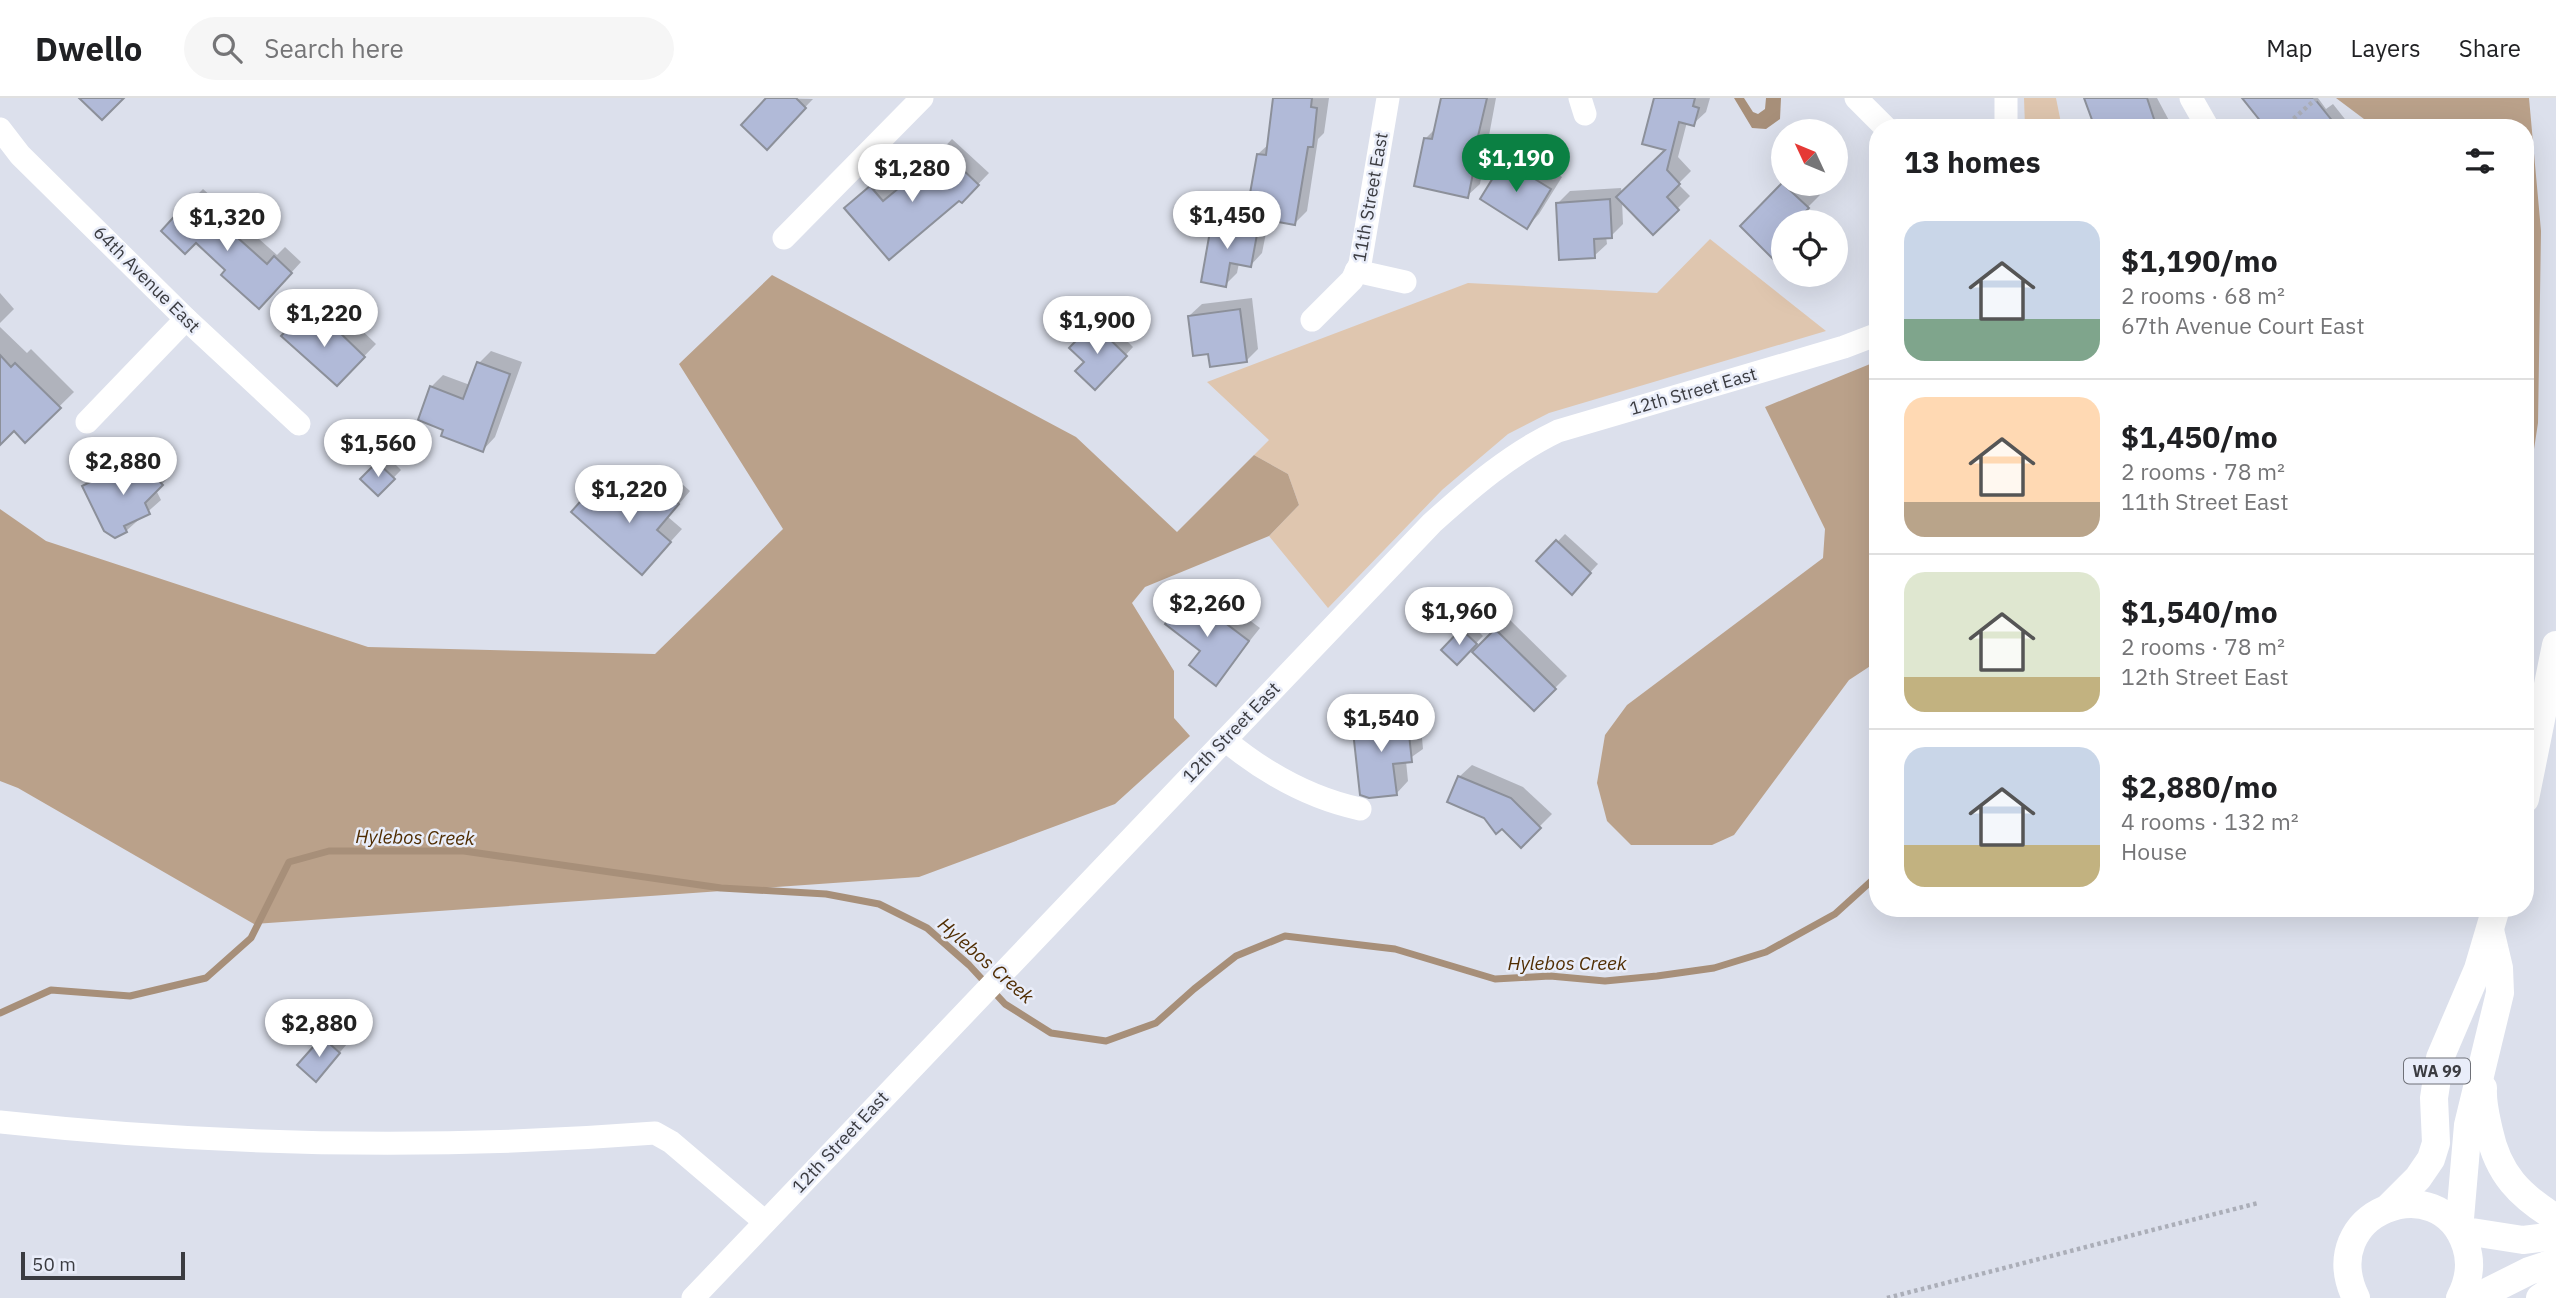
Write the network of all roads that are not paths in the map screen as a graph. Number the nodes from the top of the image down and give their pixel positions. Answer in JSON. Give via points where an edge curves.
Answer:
{"nodes":[{"id":1,"x":922,"y":98,"type":"edge"},
{"id":2,"x":1388,"y":98,"type":"edge"},
{"id":3,"x":1856,"y":98,"type":"edge"},
{"id":4,"x":2006,"y":98,"type":"edge"},
{"id":5,"x":2191,"y":98,"type":"edge"},
{"id":6,"x":1877,"y":119,"type":"edge"},
{"id":7,"x":2006,"y":119,"type":"edge"},
{"id":8,"x":2203,"y":119,"type":"edge"},
{"id":9,"x":0,"y":129,"type":"edge"},
{"id":10,"x":784,"y":238,"type":"dead end"},
{"id":11,"x":1356,"y":271,"type":"junction"},
{"id":12,"x":1405,"y":282,"type":"dead end"},
{"id":13,"x":186,"y":319,"type":"junction"},
{"id":14,"x":1312,"y":320,"type":"dead end"},
{"id":15,"x":1869,"y":337,"type":"edge"},
{"id":16,"x":87,"y":422,"type":"dead end"},
{"id":17,"x":299,"y":424,"type":"dead end"},
{"id":18,"x":2555,"y":653,"type":"edge"},
{"id":19,"x":1225,"y":740,"type":"junction"},
{"id":20,"x":2534,"y":754,"type":"edge"},
{"id":21,"x":1360,"y":809,"type":"dead end"},
{"id":22,"x":2493,"y":919,"type":"edge"},
{"id":23,"x":2484,"y":1061,"type":"junction"},
{"id":24,"x":0,"y":1122,"type":"edge"},
{"id":25,"x":2390,"y":1206,"type":"junction"},
{"id":26,"x":2556,"y":1218,"type":"edge"},
{"id":27,"x":765,"y":1222,"type":"junction"},
{"id":28,"x":2459,"y":1230,"type":"junction"},
{"id":29,"x":2556,"y":1236,"type":"edge"},
{"id":30,"x":2556,"y":1262,"type":"edge"},
{"id":31,"x":2343,"y":1285,"type":"edge"},
{"id":32,"x":2556,"y":1287,"type":"edge"},
{"id":33,"x":693,"y":1298,"type":"edge"},
{"id":34,"x":2356,"y":1298,"type":"edge"},
{"id":35,"x":2460,"y":1298,"type":"edge"},
{"id":36,"x":2475,"y":1298,"type":"edge"},
{"id":37,"x":2540,"y":1298,"type":"edge"}],
"edges":[{"from":1,"to":10,"type":"street"},
{"from":2,"to":11,"type":"street","name":"11th Street East"},
{"from":3,"to":6,"type":"street"},
{"from":4,"to":7,"type":"street"},
{"from":5,"to":8,"type":"street"},
{"from":9,"to":13,"type":"street","name":"64th Avenue East","via":[[20,155]]},
{"from":11,"to":12,"type":"street"},
{"from":11,"to":14,"type":"street","name":"11th Street East"},
{"from":13,"to":16,"type":"street"},
{"from":13,"to":17,"type":"street","name":"64th Avenue East"},
{"from":15,"to":19,"type":"street","name":"12th Street East","via":[[1578,424],[1524,447],[1432,523]]},
{"from":18,"to":20,"type":"main road"},
{"from":19,"to":21,"type":"street","via":[[1304,793]]},
{"from":19,"to":27,"type":"street","name":"12th Street East"},
{"from":22,"to":23,"type":"main road","number":"WA 99","via":[[2500,993]]},
{"from":22,"to":25,"type":"main road","number":"WA 99","via":[[2478,969],[2440,1058],[2434,1098],[2436,1143],[2431,1159]]},
{"from":23,"to":26,"type":"main road","via":[[2483,1093],[2496,1158],[2517,1191]]},
{"from":23,"to":28,"type":"main road","number":"WA 99","via":[[2468,1125]]},
{"from":24,"to":27,"type":"street","via":[[193,1140],[325,1145],[470,1144],[655,1133]]},
{"from":25,"to":28,"type":"main road","via":[[2430,1208]]},
{"from":25,"to":31,"type":"main road","number":"WA 99","via":[[2357,1231]]},
{"from":27,"to":33,"type":"street","name":"12th Street East"},
{"from":28,"to":29,"type":"main road","via":[[2523,1240]]},
{"from":28,"to":35,"type":"main road","number":"WA 99","via":[[2470,1266]]},
{"from":30,"to":36,"type":"main road"},
{"from":31,"to":34,"type":"main road","number":"WA 99"},
{"from":32,"to":37,"type":"main road"}]}
